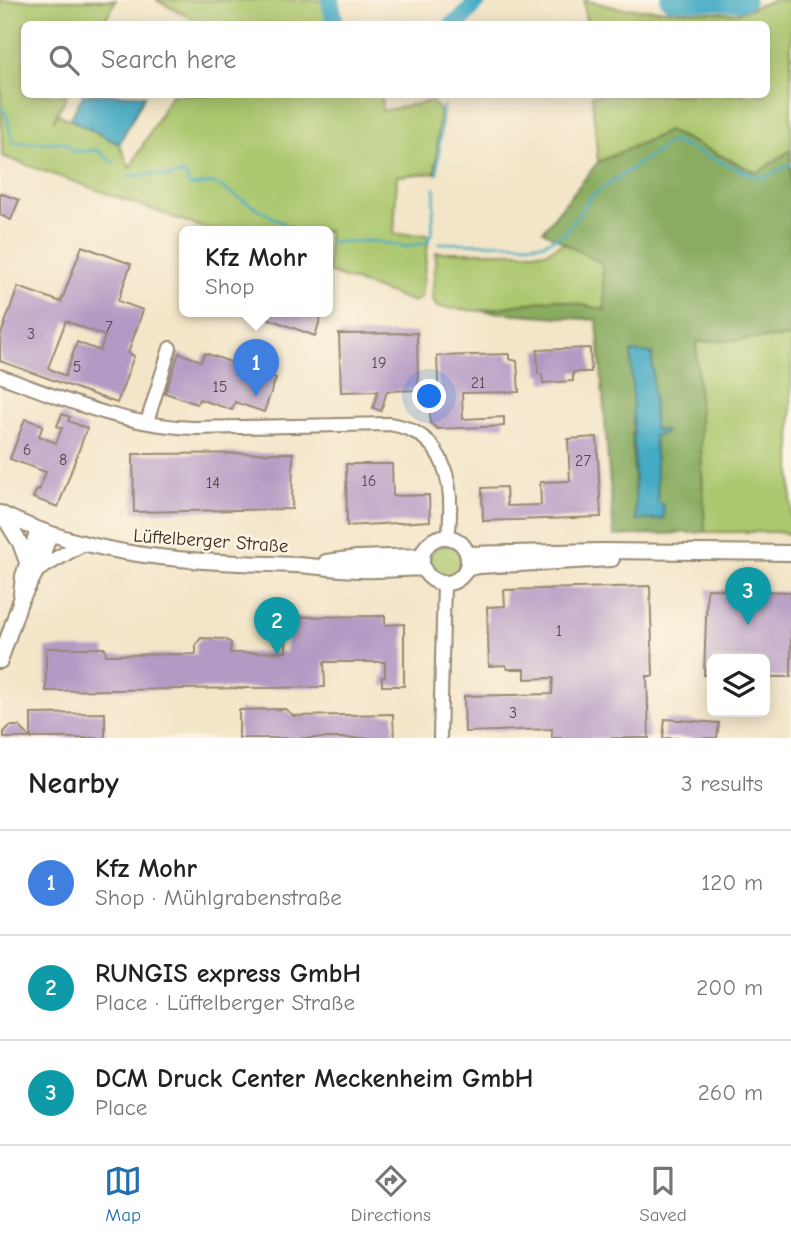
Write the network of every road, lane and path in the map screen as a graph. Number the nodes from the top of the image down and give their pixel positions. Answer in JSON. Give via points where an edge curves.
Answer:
{"nodes":[{"id":1,"x":170,"y":348,"type":"dead end"},
{"id":2,"x":0,"y":376,"type":"edge"},
{"id":3,"x":147,"y":422,"type":"junction"},
{"id":4,"x":1,"y":513,"type":"edge"},
{"id":5,"x":44,"y":532,"type":"junction"},
{"id":6,"x":448,"y":538,"type":"junction"},
{"id":7,"x":82,"y":544,"type":"junction"},
{"id":8,"x":791,"y":553,"type":"edge"},
{"id":9,"x":467,"y":561,"type":"junction"},
{"id":10,"x":423,"y":562,"type":"junction"},
{"id":11,"x":32,"y":566,"type":"junction"},
{"id":12,"x":444,"y":583,"type":"junction"},
{"id":13,"x":0,"y":661,"type":"edge"},
{"id":14,"x":440,"y":738,"type":"edge"}],
"edges":[{"from":1,"to":3,"type":"street"},
{"from":2,"to":3,"type":"street","via":[[99,412]]},
{"from":3,"to":6,"type":"street","via":[[185,427],[389,424],[407,428],[424,438],[445,467],[450,496]]},
{"from":4,"to":5,"type":"main road","name":"Lüftelberger Straße"},
{"from":4,"to":11,"type":"main road"},
{"from":5,"to":7,"type":"main road","name":"Lüftelberger Straße"},
{"from":5,"to":11,"type":"main road"},
{"from":6,"to":9,"type":"main road","via":[[460,543]]},
{"from":6,"to":10,"type":"main road","via":[[429,544]]},
{"from":7,"to":10,"type":"main road","name":"Lüftelberger Straße","via":[[142,557],[221,564],[300,565],[357,558]]},
{"from":7,"to":11,"type":"main road"},
{"from":8,"to":9,"type":"main road","via":[[701,553],[479,566]]},
{"from":9,"to":12,"type":"main road","via":[[458,579]]},
{"from":10,"to":12,"type":"main road","via":[[431,579]]},
{"from":11,"to":13,"type":"main road"},
{"from":12,"to":14,"type":"street"}]}
